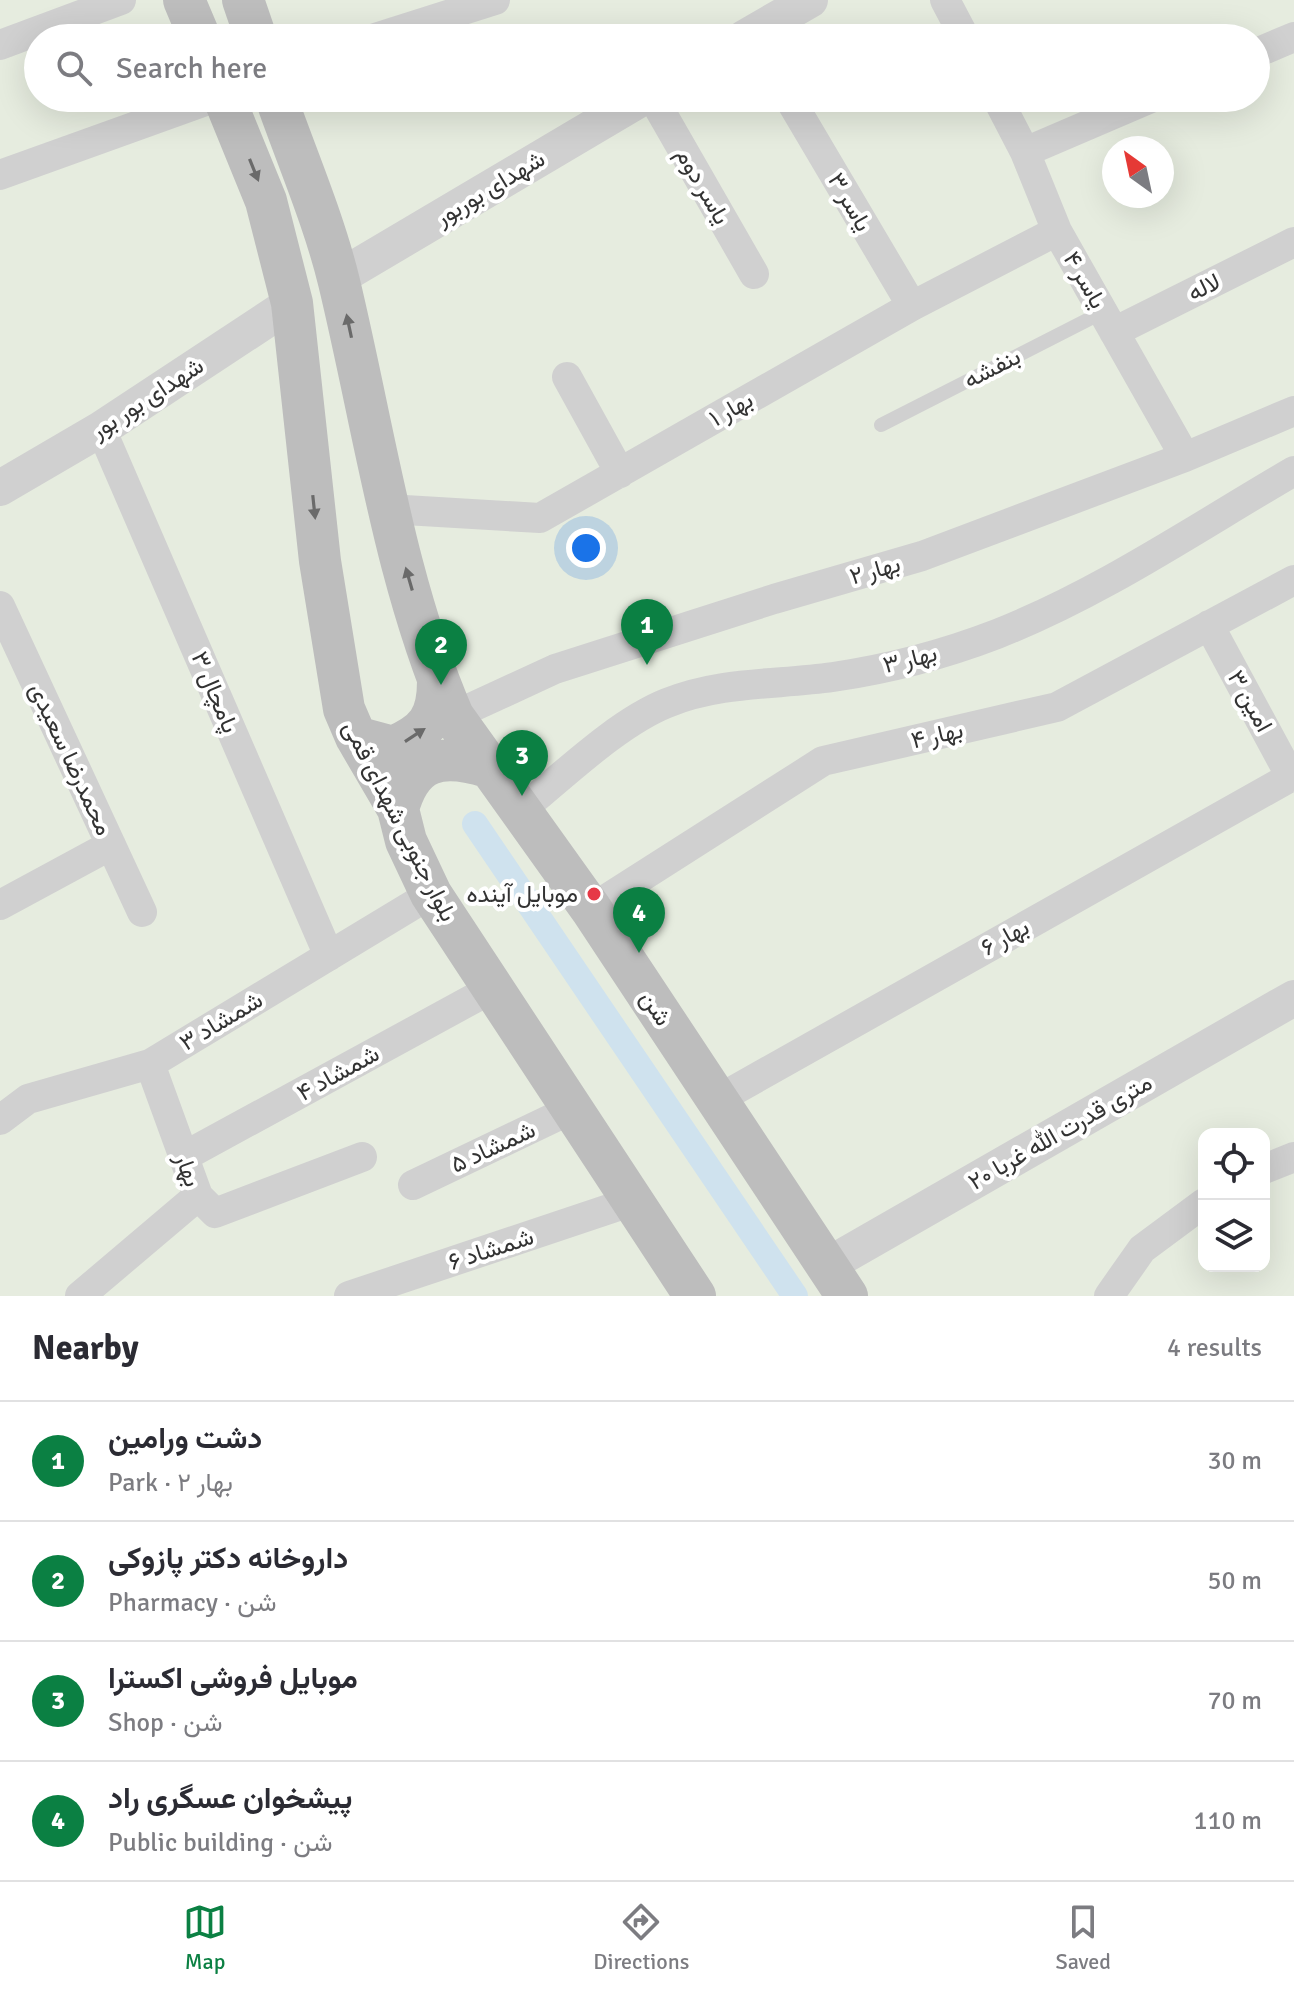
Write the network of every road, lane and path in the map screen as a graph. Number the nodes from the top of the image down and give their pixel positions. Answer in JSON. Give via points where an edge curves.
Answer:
{"nodes":[{"id":1,"x":121,"y":0,"type":"edge"},
{"id":2,"x":184,"y":0,"type":"edge"},
{"id":3,"x":243,"y":0,"type":"edge"},
{"id":4,"x":495,"y":0,"type":"edge"},
{"id":5,"x":810,"y":0,"type":"edge"},
{"id":6,"x":945,"y":0,"type":"edge"},
{"id":7,"x":56,"y":24,"type":"edge"},
{"id":8,"x":194,"y":24,"type":"edge"},
{"id":9,"x":251,"y":24,"type":"edge"},
{"id":10,"x":419,"y":24,"type":"edge"},
{"id":11,"x":771,"y":24,"type":"edge"},
{"id":12,"x":958,"y":24,"type":"edge"},
{"id":13,"x":24,"y":36,"type":"edge"},
{"id":14,"x":1294,"y":37,"type":"edge"},
{"id":15,"x":0,"y":45,"type":"edge"},
{"id":16,"x":1270,"y":47,"type":"edge"},
{"id":17,"x":175,"y":112,"type":"edge"},
{"id":18,"x":230,"y":112,"type":"edge"},
{"id":19,"x":281,"y":112,"type":"edge"},
{"id":20,"x":618,"y":112,"type":"edge"},
{"id":21,"x":661,"y":112,"type":"edge"},
{"id":22,"x":797,"y":112,"type":"edge"},
{"id":23,"x":1004,"y":112,"type":"edge"},
{"id":24,"x":1118,"y":112,"type":"edge"},
{"id":25,"x":1025,"y":152,"type":"junction"},
{"id":26,"x":0,"y":175,"type":"edge"},
{"id":27,"x":1057,"y":231,"type":"junction"},
{"id":28,"x":1294,"y":242,"type":"edge"},
{"id":29,"x":754,"y":274,"type":"dead end"},
{"id":30,"x":338,"y":278,"type":"junction"},
{"id":31,"x":292,"y":303,"type":"junction"},
{"id":32,"x":912,"y":306,"type":"junction"},
{"id":33,"x":1108,"y":322,"type":"junction"},
{"id":34,"x":567,"y":377,"type":"dead end"},
{"id":35,"x":1294,"y":411,"type":"edge"},
{"id":36,"x":881,"y":425,"type":"dead end"},
{"id":37,"x":101,"y":429,"type":"junction"},
{"id":38,"x":374,"y":442,"type":"junction"},
{"id":39,"x":1185,"y":457,"type":"junction"},
{"id":40,"x":309,"y":463,"type":"junction"},
{"id":41,"x":1294,"y":471,"type":"edge"},
{"id":42,"x":620,"y":473,"type":"junction"},
{"id":43,"x":0,"y":488,"type":"edge"},
{"id":44,"x":388,"y":509,"type":"junction"},
{"id":45,"x":1294,"y":580,"type":"edge"},
{"id":46,"x":0,"y":606,"type":"edge"},
{"id":47,"x":1209,"y":625,"type":"junction"},
{"id":48,"x":445,"y":699,"type":"junction"},
{"id":49,"x":356,"y":737,"type":"junction"},
{"id":50,"x":488,"y":767,"type":"junction"},
{"id":51,"x":1293,"y":776,"type":"edge"},
{"id":52,"x":521,"y":810,"type":"junction"},
{"id":53,"x":402,"y":825,"type":"junction"},
{"id":54,"x":111,"y":845,"type":"junction"},
{"id":55,"x":431,"y":894,"type":"junction"},
{"id":56,"x":0,"y":905,"type":"edge"},
{"id":57,"x":591,"y":909,"type":"junction"},
{"id":58,"x":142,"y":912,"type":"dead end"},
{"id":59,"x":329,"y":956,"type":"junction"},
{"id":60,"x":493,"y":988,"type":"junction"},
{"id":61,"x":1294,"y":998,"type":"edge"},
{"id":62,"x":150,"y":1064,"type":"junction"},
{"id":63,"x":717,"y":1100,"type":"junction"},
{"id":64,"x":572,"y":1109,"type":"junction"},
{"id":65,"x":0,"y":1120,"type":"edge"},
{"id":66,"x":183,"y":1157,"type":"junction"},
{"id":67,"x":362,"y":1157,"type":"dead end"},
{"id":68,"x":1294,"y":1157,"type":"edge"},
{"id":69,"x":1270,"y":1167,"type":"edge"},
{"id":70,"x":413,"y":1185,"type":"dead end"},
{"id":71,"x":198,"y":1196,"type":"junction"},
{"id":72,"x":633,"y":1201,"type":"junction"},
{"id":73,"x":1198,"y":1207,"type":"edge"},
{"id":74,"x":836,"y":1281,"type":"edge"},
{"id":75,"x":80,"y":1296,"type":"edge"},
{"id":76,"x":349,"y":1296,"type":"edge"},
{"id":77,"x":695,"y":1296,"type":"edge"},
{"id":78,"x":1109,"y":1296,"type":"edge"}],
"edges":[{"from":1,"to":7,"type":"street"},
{"from":2,"to":8,"type":"main road"},
{"from":3,"to":9,"type":"main road"},
{"from":4,"to":10,"type":"street"},
{"from":5,"to":11,"type":"street"},
{"from":6,"to":12,"type":"street"},
{"from":13,"to":15,"type":"street"},
{"from":14,"to":16,"type":"street"},
{"from":17,"to":26,"type":"street"},
{"from":18,"to":31,"type":"main road","name":"بلوار جنوبی شهدای قمی","one_way":true,"via":[[266,201]]},
{"from":19,"to":30,"type":"main road"},
{"from":20,"to":30,"type":"street","name":"شهدای بوربور"},
{"from":21,"to":29,"type":"street","name":"یاسر دوم"},
{"from":22,"to":32,"type":"street","name":"یاسر ۳"},
{"from":23,"to":25,"type":"street","name":"یاسر ۴"},
{"from":24,"to":25,"type":"street"},
{"from":25,"to":27,"type":"street","name":"یاسر ۴"},
{"from":27,"to":32,"type":"street","name":"بهار ۱"},
{"from":27,"to":33,"type":"street","name":"یاسر ۴"},
{"from":28,"to":33,"type":"street","name":"لاله"},
{"from":38,"to":30,"type":"main road","one_way":true},
{"from":31,"to":37,"type":"street","name":"شهدای بور بور"},
{"from":31,"to":40,"type":"main road","name":"بلوار جنوبی شهدای قمی"},
{"from":32,"to":42,"type":"street","name":"بهار ۱"},
{"from":33,"to":36,"type":"lane","name":"بنفشه"},
{"from":33,"to":39,"type":"street","name":"یاسر ۴"},
{"from":34,"to":42,"type":"street"},
{"from":35,"to":39,"type":"street","name":"بهار ۲"},
{"from":37,"to":43,"type":"street","name":"شهدای بور بور"},
{"from":37,"to":59,"type":"street","name":"پامچال ۳"},
{"from":38,"to":40,"type":"main road"},
{"from":38,"to":44,"type":"main road"},
{"from":39,"to":48,"type":"street","name":"بهار ۲","via":[[922,556]]},
{"from":40,"to":49,"type":"main road","name":"بلوار جنوبی شهدای قمی","one_way":true,"via":[[344,709]]},
{"from":41,"to":52,"type":"street","name":"بهار ۳","via":[[1091,592],[996,634],[925,657],[834,676],[710,688],[664,704],[621,730]]},
{"from":42,"to":44,"type":"street","name":"بهار ۱","via":[[540,518]]},
{"from":48,"to":44,"type":"main road","one_way":true},
{"from":45,"to":47,"type":"street","name":"بهار ۴"},
{"from":46,"to":54,"type":"street","name":"محمدرضا سعیدی"},
{"from":47,"to":51,"type":"street","name":"امین ۳"},
{"from":47,"to":57,"type":"street","name":"بهار ۴","via":[[1057,707],[823,761]]},
{"from":49,"to":48,"type":"main road","one_way":true,"via":[[393,747],[423,732]]},
{"from":48,"to":50,"type":"main road","name":"شن"},
{"from":49,"to":53,"type":"main road","name":"بلوار جنوبی شهدای قمی"},
{"from":50,"to":52,"type":"main road","name":"شن"},
{"from":50,"to":53,"type":"main road","via":[[452,760],[417,769],[404,785]]},
{"from":51,"to":63,"type":"street","name":"بهار ۶"},
{"from":52,"to":57,"type":"main road","name":"شن"},
{"from":53,"to":55,"type":"main road","name":"بلوار جنوبی شهدای قمی"},
{"from":54,"to":56,"type":"street"},
{"from":54,"to":58,"type":"street","name":"محمدرضا سعیدی"},
{"from":55,"to":59,"type":"street","name":"شمشاد ۳"},
{"from":55,"to":60,"type":"main road","name":"بلوار جنوبی شهدای قمی"},
{"from":57,"to":63,"type":"main road","name":"شن"},
{"from":59,"to":62,"type":"street","name":"شمشاد ۳"},
{"from":60,"to":64,"type":"main road","name":"بلوار جنوبی شهدای قمی"},
{"from":60,"to":66,"type":"street","name":"شمشاد ۴"},
{"from":61,"to":74,"type":"street","name":"۲۰ متری قدرت الله غربا"},
{"from":62,"to":65,"type":"street","name":"شمشاد ۳","via":[[28,1099]]},
{"from":62,"to":66,"type":"street","name":"بهار"},
{"from":63,"to":74,"type":"main road","name":"شن"},
{"from":64,"to":70,"type":"street","name":"شمشاد ۵"},
{"from":64,"to":72,"type":"main road","name":"بلوار جنوبی شهدای قمی"},
{"from":66,"to":71,"type":"street","name":"بهار"},
{"from":67,"to":71,"type":"street","name":"بهار","via":[[215,1213]]},
{"from":68,"to":69,"type":"street"},
{"from":71,"to":75,"type":"street"},
{"from":72,"to":76,"type":"street","name":"شمشاد ۶"},
{"from":72,"to":77,"type":"main road","name":"بلوار جنوبی شهدای قمی"},
{"from":73,"to":78,"type":"street","via":[[1142,1249]]}]}
